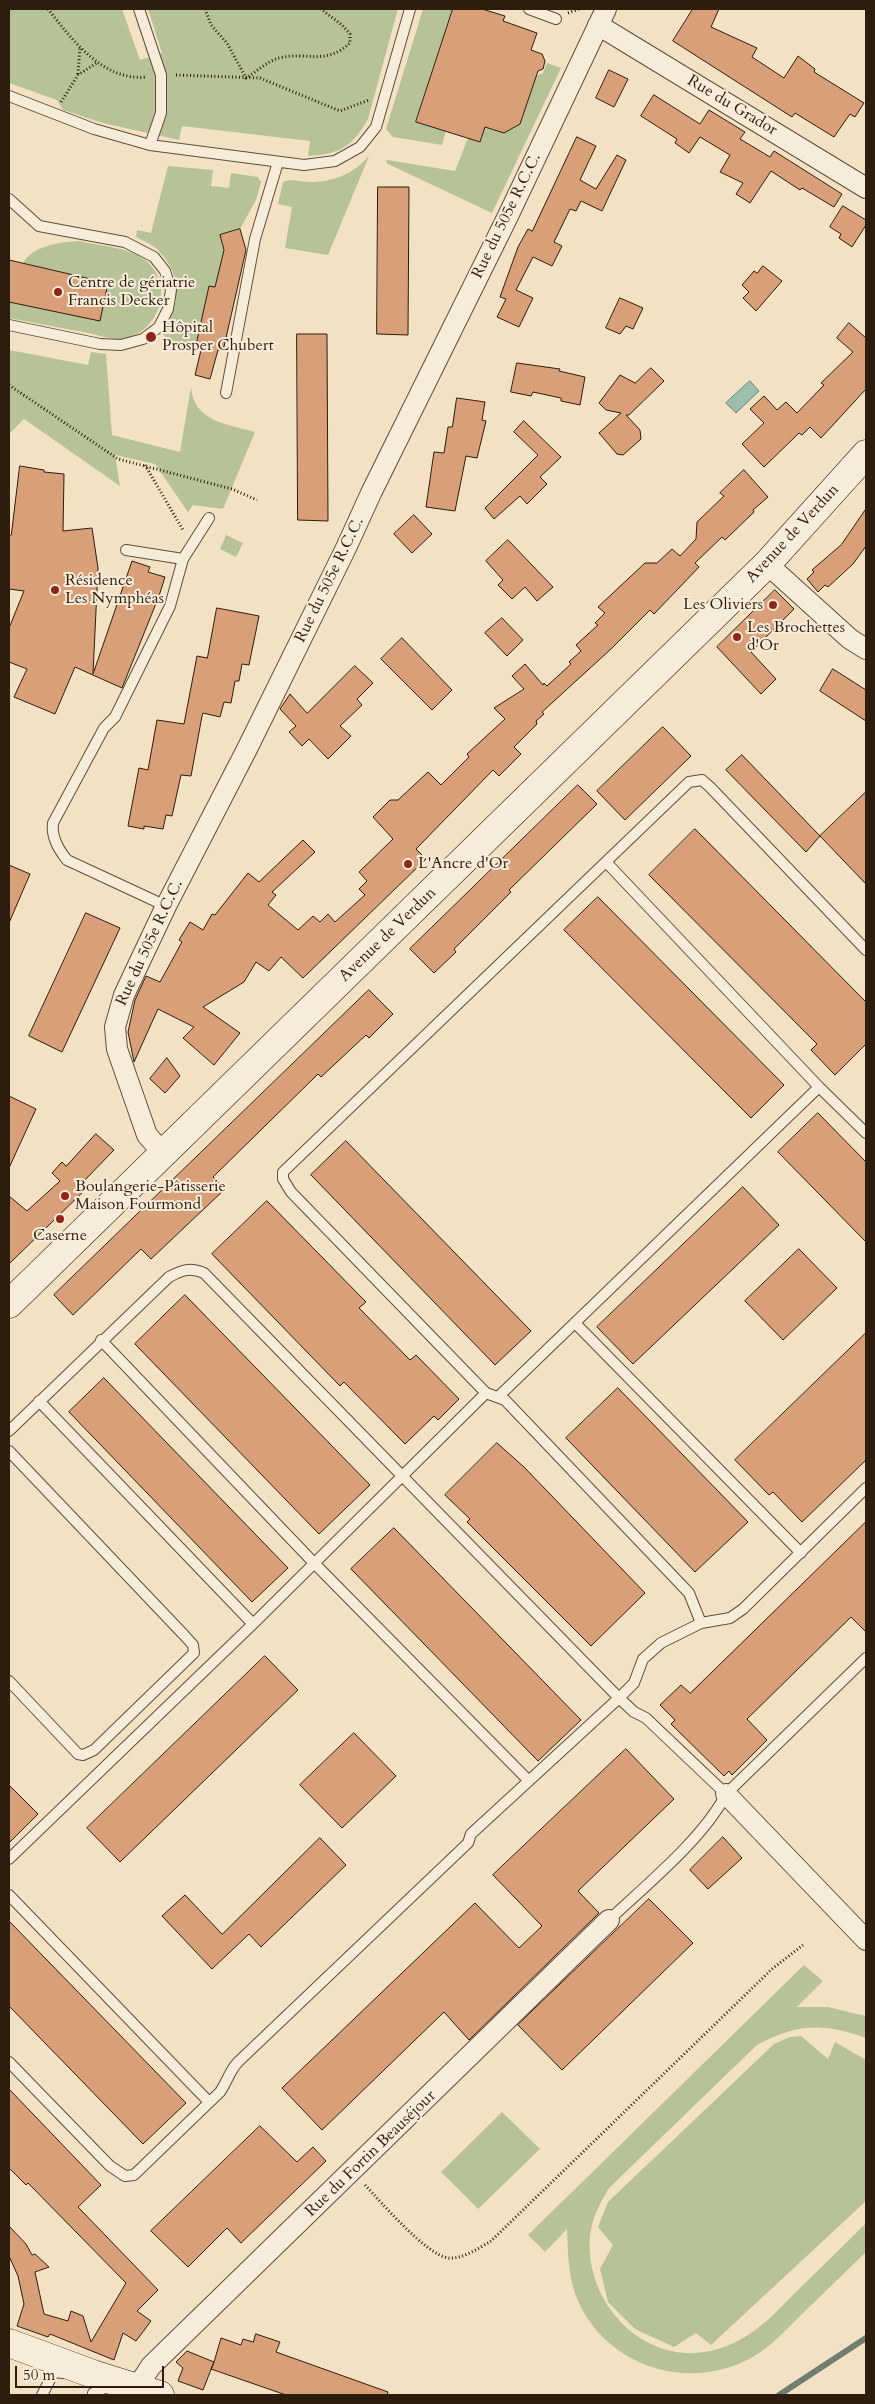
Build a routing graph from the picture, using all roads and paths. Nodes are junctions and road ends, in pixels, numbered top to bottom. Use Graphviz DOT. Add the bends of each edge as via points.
graph roads {
  1 [pos="48,9"];
  2 [pos="139,9"];
  3 [pos="205,9"];
  4 [pos="321,9"];
  5 [pos="410,9"];
  6 [pos="529,9"];
  7 [pos="602,17"];
  8 [pos="556,19"];
  9 [pos="80,47"];
  10 [pos="98,62"];
  11 [pos="78,75"];
  12 [pos="161,75"];
  13 [pos="246,78"];
  14 [pos="386,91"];
  15 [pos="9,96"];
  16 [pos="54,114"];
  17 [pos="150,145"];
  18 [pos="278,162"];
  19 [pos="866,188"];
  20 [pos="9,199"];
  21 [pos="9,325"];
  22 [pos="9,385"];
  23 [pos="226,393"];
  24 [pos="866,454"];
  25 [pos="144,464"];
  26 [pos="257,500"];
  27 [pos="209,518"];
  28 [pos="192,544"];
  29 [pos="126,550"];
  30 [pos="183,560"];
  31 [pos="767,564"];
  32 [pos="866,650"];
  33 [pos="606,862"];
  34 [pos="166,906"];
  35 [pos="866,950"];
  36 [pos="819,1087"];
  37 [pos="866,1133"];
  38 [pos="163,1153"];
  39 [pos="9,1304"];
  40 [pos="574,1323"];
  41 [pos="102,1340"];
  42 [pos="486,1393"];
  43 [pos="498,1397"];
  44 [pos="40,1401"];
  45 [pos="9,1431"];
  46 [pos="9,1451"];
  47 [pos="400,1476"];
  48 [pos="866,1488"];
  49 [pos="801,1553"];
  50 [pos="314,1564"];
  51 [pos="701,1623"];
  52 [pos="253,1624"];
  53 [pos="866,1658"];
  54 [pos="9,1681"];
  55 [pos="618,1698"];
  56 [pos="529,1781"];
  57 [pos="726,1794"];
  58 [pos="9,1859"];
  59 [pos="9,1895"];
  60 [pos="608,1920"];
  61 [pos="866,1940"];
  62 [pos="803,1945"];
  63 [pos="9,2062"];
  64 [pos="209,2102"];
  65 [pos="352,2173"];
  66 [pos="9,2343"];
  67 [pos="9,2362"];
  68 [pos="46,2386"];
  69 [pos="96,2387"];
  70 [pos="140,2394"];
  1 -- 9 [label="path"];
  2 -- 12 [label="lane"];
  3 -- 13 [label="path" via="211,25 227,43"];
  4 -- 13 [label="path" via="350,34 350,42 341,51 331,56 277,58"];
  5 -- 14 [label="lane"];
  6 -- 8 [label="lane"];
  7 -- 19 [label="street, Rue du Grador"];
  7 -- 34 [label="street, Rue du 505e R.C.C." via="339,564"];
  9 -- 10 [label="path"];
  9 -- 11 [label="path"];
  10 -- 11 [label="path"];
  10 -- 12 [label="path" via="133,78"];
  11 -- 16 [label="path"];
  12 -- 13 [label="path"];
  12 -- 17 [label="lane" via="161,113"];
  13 -- 14 [label="path" via="260,78 340,111"];
  14 -- 18 [label="lane" via="376,127 360,146 335,161 304,165"];
  15 -- 16 [label="lane"];
  16 -- 17 [label="lane"];
  17 -- 18 [label="lane"];
  18 -- 23 [label="lane" via="255,238"];
  20 -- 21 [label="lane" via="39,226 125,242 154,257 165,270 171,290 168,309 159,327 143,339 121,345 100,344"];
  22 -- 25 [label="path" via="118,459"];
  24 -- 31 [label="main road, Avenue de Verdun"];
  25 -- 26 [label="path" via="232,489"];
  25 -- 28 [label="path"];
  27 -- 28 [label="lane"];
  28 -- 30 [label="lane"];
  29 -- 30 [label="lane"];
  30 -- 34 [label="lane" via="170,606 115,717 104,728 52,831 66,860"];
  31 -- 32 [label="street"];
  31 -- 38 [label="main road, Avenue de Verdun"];
  33 -- 35 [label="lane" via="689,782 702,780"];
  33 -- 36 [label="lane"];
  33 -- 42 [label="lane" via="283,1172 282,1179 292,1192"];
  34 -- 38 [label="street, Rue du 505e R.C.C." via="124,995 114,1027 121,1064 147,1135"];
  36 -- 37 [label="lane"];
  36 -- 40 [label="lane"];
  38 -- 39 [label="main road, Avenue de Verdun"];
  40 -- 43 [label="lane"];
  40 -- 49 [label="lane"];
  41 -- 44 [label="lane"];
  41 -- 47 [label="lane" via="169,1277 194,1269 218,1286"];
  41 -- 50 [label="lane"];
  42 -- 43 [label="lane"];
  42 -- 47 [label="lane"];
  43 -- 51 [label="lane" via="506,1400 689,1593"];
  44 -- 45 [label="lane"];
  44 -- 52 [label="lane"];
  46 -- 54 [label="lane" via="184,1635 194,1653 94,1750 83,1755 78,1754"];
  47 -- 50 [label="lane"];
  47 -- 55 [label="lane"];
  48 -- 49 [label="lane"];
  49 -- 51 [label="lane" via="743,1610 730,1618"];
  50 -- 52 [label="lane"];
  50 -- 56 [label="lane"];
  51 -- 55 [label="lane" via="655,1648 643,1659 634,1683"];
  52 -- 58 [label="lane"];
  53 -- 57 [label="lane"];
  55 -- 56 [label="lane"];
  55 -- 57 [label="lane" via="646,1718"];
  56 -- 64 [label="lane" via="232,2068 228,2080"];
  57 -- 60 [label="lane" via="701,1831"];
  57 -- 61 [label="street"];
  59 -- 64 [label="lane"];
  60 -- 65 [label="street, Rue du Fortin Beauséjour"];
  62 -- 65 [label="path" via="772,1969 491,2241 470,2253 448,2258 428,2249"];
  63 -- 64 [label="lane" via="110,2166 125,2176 134,2175"];
  65 -- 70 [label="street, Rue du Fortin Beauséjour" via="151,2366"];
  66 -- 69 [label="main road"];
  67 -- 68 [label="main road"];
  68 -- 69 [label="main road"];
  69 -- 70 [label="main road"];
}
